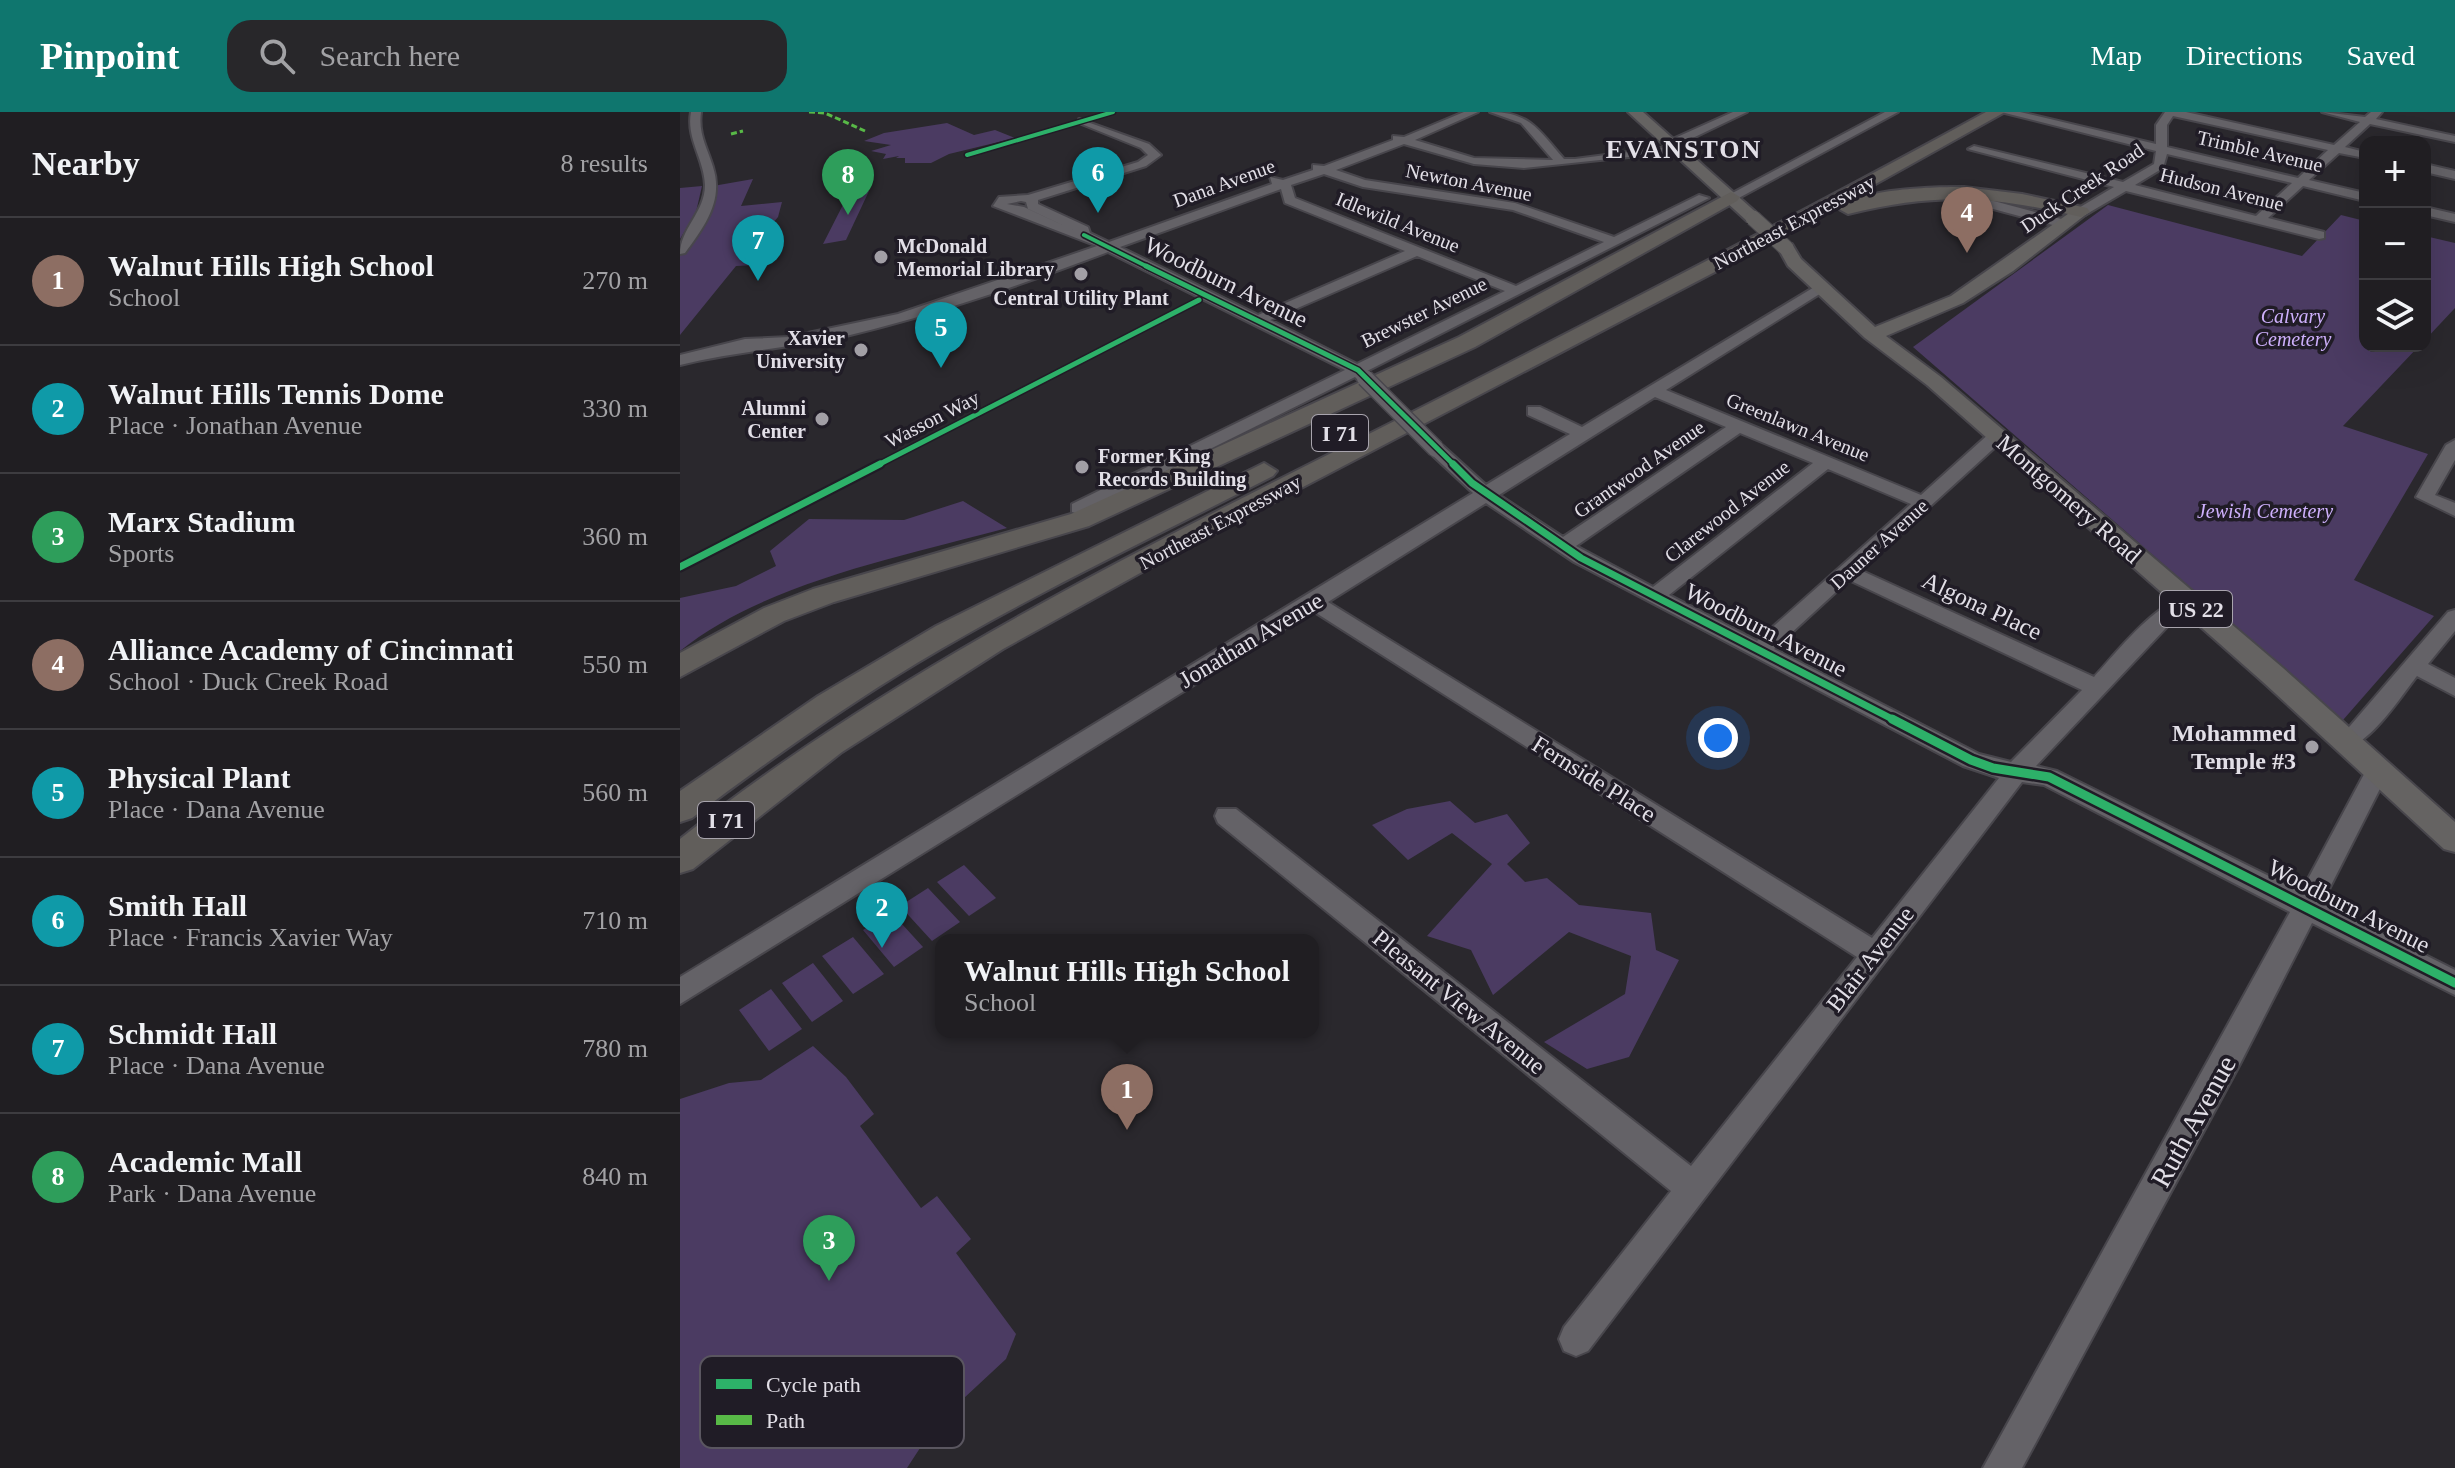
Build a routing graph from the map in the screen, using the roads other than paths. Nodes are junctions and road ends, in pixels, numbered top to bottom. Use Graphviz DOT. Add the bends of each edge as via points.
graph roads {
  1 [pos="696,112"];
  2 [pos="1113,112"];
  3 [pos="1471,112"];
  4 [pos="1495,112"];
  5 [pos="1635,112"];
  6 [pos="1742,112"];
  7 [pos="1893,112"];
  8 [pos="1966,112"];
  9 [pos="1997,112"];
  10 [pos="2171,112"];
  11 [pos="2327,112"];
  12 [pos="2011,113"];
  13 [pos="2373,116"];
  14 [pos="1398,138"];
  15 [pos="2455,139"];
  16 [pos="1673,146"];
  17 [pos="2159,148"];
  18 [pos="1974,149"];
  19 [pos="2338,149"];
  20 [pos="2359,154"];
  21 [pos="1561,163"];
  22 [pos="1318,167"];
  23 [pos="2431,169"];
  24 [pos="2455,175"];
  25 [pos="1278,182"];
  26 [pos="2301,182"];
  27 [pos="2124,186"];
  28 [pos="2359,196"];
  29 [pos="1703,198"];
  30 [pos="1029,199"];
  31 [pos="1975,200"];
  32 [pos="1739,205"];
  33 [pos="2081,212"];
  34 [pos="2431,212"];
  35 [pos="2455,218"];
  36 [pos="2259,220"];
  37 [pos="2064,224"];
  38 [pos="1084,235"];
  39 [pos="2319,235"];
  40 [pos="1781,241"];
  41 [pos="1616,242"];
  42 [pos="1104,245"];
  43 [pos="680,250"];
  44 [pos="1416,251"];
  45 [pos="1821,287"];
  46 [pos="1517,291"];
  47 [pos="1967,295"];
  48 [pos="1868,313"];
  49 [pos="1258,320"];
  50 [pos="1882,335"];
  51 [pos="680,360"];
  52 [pos="1362,374"];
  53 [pos="1654,391"];
  54 [pos="1534,411"];
  55 [pos="1738,426"];
  56 [pos="1583,434"];
  57 [pos="1997,436"];
  58 [pos="2455,445"];
  59 [pos="1826,462"];
  60 [pos="1485,494"];
  61 [pos="1924,503"];
  62 [pos="1079,508"];
  63 [pos="2455,510"];
  64 [pos="1563,546"];
  65 [pos="1848,572"];
  66 [pos="1655,596"];
  67 [pos="1314,602"];
  68 [pos="2189,603"];
  69 [pos="2455,617"];
  70 [pos="1760,650"];
  71 [pos="2415,666"];
  72 [pos="680,667"];
  73 [pos="2095,687"];
  74 [pos="2455,688"];
  75 [pos="2346,741"];
  76 [pos="2378,769"];
  77 [pos="2018,770"];
  78 [pos="680,809"];
  79 [pos="1227,816"];
  80 [pos="2455,840"];
  81 [pos="680,859"];
  82 [pos="2307,906"];
  83 [pos="1875,954"];
  84 [pos="2455,983"];
  85 [pos="680,992"];
  86 [pos="1692,1187"];
  87 [pos="1576,1339"];
  88 [pos="2002,1468"];
  1 -- 43 [label="street" via="692,129 713,186 710,204"];
  2 -- 30 [label="street" via="1083,121 1155,155 1142,164"];
  3 -- 14 [label="street, Dana Avenue"];
  4 -- 21 [label="street" via="1525,121"];
  5 -- 16 [label="main road, Montgomery Road / US 22"];
  6 -- 16 [label="street"];
  7 -- 32 [label="street"];
  8 -- 78 [label="highway, Northeast Expressway / I 71" via="1817,193 985,611 810,716"];
  9 -- 40 [label="highway, Northeast Expressway / I 71"];
  10 -- 17 [label="street, Duck Creek Road" via="2160,128"];
  10 -- 19 [label="street"];
  11 -- 13 [label="street"];
  12 -- 17 [label="street, Trimble Avenue"];
  13 -- 15 [label="street"];
  13 -- 19 [label="street"];
  14 -- 21 [label="street" via="1473,161"];
  14 -- 22 [label="street, Dana Avenue"];
  16 -- 21 [label="street"];
  16 -- 32 [label="main road, Montgomery Road / US 22"];
  17 -- 26 [label="street, Trimble Avenue"];
  17 -- 27 [label="street, Duck Creek Road" via="2159,166"];
  18 -- 27 [label="street, Hudson Avenue"];
  19 -- 20 [label="street"];
  19 -- 26 [label="street"];
  22 -- 25 [label="street, Dana Avenue"];
  22 -- 41 [label="street, Newton Avenue" via="1363,183 1515,207"];
  23 -- 24 [label="street"];
  25 -- 42 [label="street, Dana Avenue"];
  25 -- 44 [label="street, Idlewild Avenue" via="1286,186 1289,200"];
  26 -- 28 [label="street, Trimble Avenue"];
  26 -- 36 [label="street"];
  27 -- 33 [label="street, Duck Creek Road"];
  27 -- 36 [label="street, Hudson Avenue"];
  29 -- 41 [label="street, Brewster Avenue"];
  30 -- 38 [label="street" via="1032,206"];
  30 -- 38 [label="street" via="1013,197 999,206"];
  31 -- 37 [label="street"];
  32 -- 40 [label="main road, Montgomery Road / US 22, bridge"];
  32 -- 72 [label="highway" via="1467,342 1094,513 1028,538 807,601 734,633"];
  33 -- 37 [label="main road, Duck Creek Road"];
  33 -- 40 [label="highway" via="2009,195 1931,191 1881,199"];
  34 -- 35 [label="street"];
  36 -- 39 [label="street, Hudson Avenue"];
  37 -- 47 [label="main road, Duck Creek Road"];
  38 -- 42 [label="street, Woodburn Avenue"];
  40 -- 45 [label="main road, Montgomery Road / US 22"];
  40 -- 48 [label="main road, Montgomery Road / US 22"];
  40 -- 81 [label="highway, Northeast Expressway / I 71" via="1225,518 965,659 835,739"];
  41 -- 46 [label="street, Brewster Avenue"];
  42 -- 49 [label="street, Woodburn Avenue"];
  42 -- 51 [label="street, Dana Avenue" via="894,319 801,341 732,347"];
  44 -- 46 [label="street, Idlewild Avenue"];
  44 -- 49 [label="street"];
  45 -- 50 [label="main road, Montgomery Road / US 22"];
  45 -- 53 [label="street, Jonathan Avenue"];
  46 -- 52 [label="street, Brewster Avenue"];
  47 -- 48 [label="main road" via="1910,319"];
  47 -- 50 [label="main road, Duck Creek Road" via="1917,334"];
  48 -- 50 [label="main road, Montgomery Road / US 22"];
  49 -- 52 [label="street, Woodburn Avenue"];
  50 -- 57 [label="main road, Montgomery Road / US 22"];
  52 -- 60 [label="street, Woodburn Avenue, bridge"];
  52 -- 62 [label="street, Brewster Avenue"];
  53 -- 55 [label="street, Greenlawn Avenue"];
  53 -- 56 [label="street, Jonathan Avenue"];
  54 -- 56 [label="street"];
  55 -- 59 [label="street, Greenlawn Avenue"];
  55 -- 64 [label="street, Grantwood Avenue"];
  56 -- 60 [label="street, Jonathan Avenue"];
  57 -- 61 [label="street, Dauner Avenue"];
  57 -- 68 [label="main road, Montgomery Road / US 22"];
  58 -- 63 [label="street" via="2425,497"];
  59 -- 61 [label="street, Greenlawn Avenue"];
  59 -- 66 [label="street, Clarewood Avenue"];
  60 -- 64 [label="street, Woodburn Avenue"];
  60 -- 67 [label="street, Jonathan Avenue"];
  61 -- 65 [label="street, Dauner Avenue"];
  64 -- 66 [label="street, Woodburn Avenue"];
  65 -- 70 [label="street, Dauner Avenue"];
  65 -- 73 [label="street, Algona Place"];
  66 -- 70 [label="street, Woodburn Avenue"];
  67 -- 83 [label="street, Fernside Place"];
  67 -- 85 [label="street, Jonathan Avenue"];
  68 -- 73 [label="street, Blair Avenue" via="2174,607"];
  68 -- 75 [label="main road, Montgomery Road / US 22"];
  69 -- 71 [label="street"];
  70 -- 77 [label="street, Woodburn Avenue" via="1971,760"];
  71 -- 74 [label="street"];
  71 -- 75 [label="street"];
  73 -- 77 [label="street, Blair Avenue"];
  75 -- 76 [label="main road, Montgomery Road / US 22"];
  76 -- 80 [label="main road, Montgomery Road / US 22"];
  76 -- 82 [label="street, Ruth Avenue"];
  77 -- 82 [label="street, Woodburn Avenue" via="2049,777"];
  77 -- 83 [label="street, Blair Avenue"];
  79 -- 86 [label="street, Pleasant View Avenue"];
  82 -- 84 [label="street, Woodburn Avenue"];
  82 -- 88 [label="street, Ruth Avenue"];
  83 -- 86 [label="street, Blair Avenue"];
  86 -- 87 [label="street, Blair Avenue"];
}
